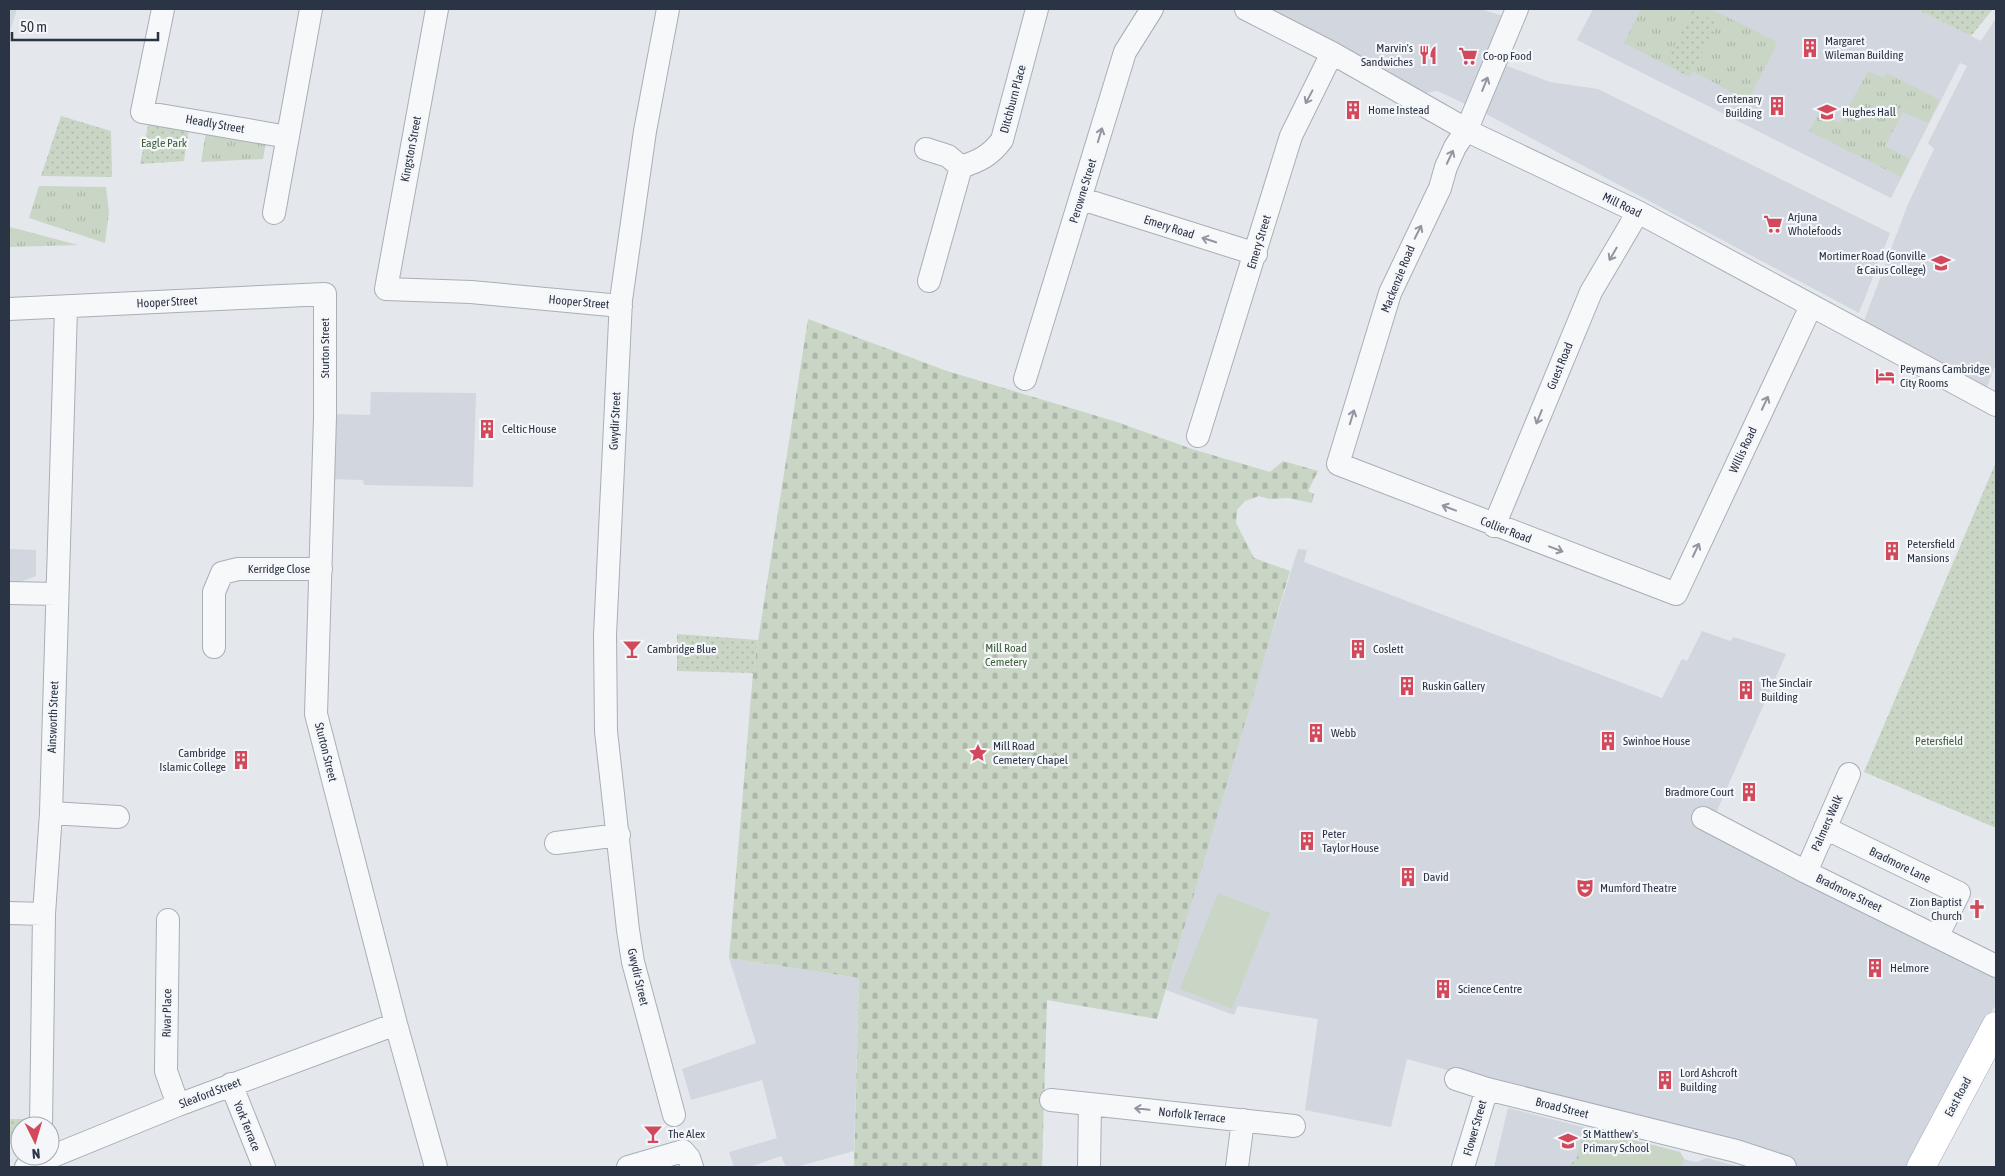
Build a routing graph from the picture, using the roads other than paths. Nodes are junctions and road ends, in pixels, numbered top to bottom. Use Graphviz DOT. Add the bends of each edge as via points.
graph roads {
  1 [pos="163,9"];
  2 [pos="311,9"];
  3 [pos="437,9"];
  4 [pos="668,9"];
  5 [pos="1037,9"];
  6 [pos="1152,9"];
  7 [pos="1246,9"];
  8 [pos="1517,9"];
  9 [pos="1332,53"];
  10 [pos="1467,129"];
  11 [pos="288,136"];
  12 [pos="926,149"];
  13 [pos="961,167"];
  14 [pos="1082,198"];
  15 [pos="1638,212"];
  16 [pos="274,213"];
  17 [pos="1256,254"];
  18 [pos="929,281"];
  19 [pos="386,289"];
  20 [pos="325,294"];
  21 [pos="621,306"];
  22 [pos="1811,306"];
  23 [pos="66,308"];
  24 [pos="9,309"];
  25 [pos="1025,379"];
  26 [pos="1996,404"];
  27 [pos="1198,436"];
  28 [pos="1338,464"];
  29 [pos="1494,526"];
  30 [pos="321,569"];
  31 [pos="9,592"];
  32 [pos="57,594"];
  33 [pos="1676,594"];
  34 [pos="214,646"];
  35 [pos="1849,774"];
  36 [pos="51,813"];
  37 [pos="118,817"];
  38 [pos="1703,818"];
  39 [pos="1825,828"];
  40 [pos="619,835"];
  41 [pos="556,843"];
  42 [pos="1806,872"];
  43 [pos="9,913"];
  44 [pos="44,914"];
  45 [pos="168,920"];
  46 [pos="1937,937"];
  47 [pos="1996,966"];
  48 [pos="396,1024"];
  49 [pos="1996,1026"];
  50 [pos="1456,1079"];
  51 [pos="231,1084"];
  52 [pos="1486,1089"];
  53 [pos="1051,1100"];
  54 [pos="1090,1104"];
  55 [pos="178,1105"];
  56 [pos="674,1115"];
  57 [pos="41,1116"];
  58 [pos="1243,1120"];
  59 [pos="1294,1126"];
  60 [pos="60,1154"];
  61 [pos="688,1159"];
  62 [pos="264,1167"];
  63 [pos="436,1167"];
  64 [pos="628,1167"];
  65 [pos="1089,1167"];
  66 [pos="1237,1167"];
  67 [pos="1463,1167"];
  68 [pos="1785,1167"];
  69 [pos="1921,1167"];
  1 -- 11 [label="street, Headly Street" via="142,112"];
  2 -- 11 [label="street"];
  3 -- 19 [label="street, Kingston Street"];
  4 -- 21 [label="street, Gwydir Street" via="645,132"];
  5 -- 13 [label="street, Ditchburn Place" via="1002,140 987,156"];
  14 -- 6 [label="street, Perowne Street, one-way" via="1125,52"];
  7 -- 9 [label="street, Mill Road"];
  10 -- 8 [label="street, Mackenzie Road, one-way"];
  9 -- 10 [label="street, Mill Road"];
  9 -- 17 [label="street, Emery Street, one-way" via="1291,136"];
  10 -- 15 [label="street, Mill Road"];
  28 -- 10 [label="street, Mackenzie Road, one-way" via="1390,293 1440,188 1455,146"];
  11 -- 16 [label="street"];
  12 -- 13 [label="street" via="948,156"];
  13 -- 18 [label="street"];
  17 -- 14 [label="street, Emery Road, one-way"];
  14 -- 25 [label="street, Perowne Street"];
  15 -- 22 [label="street, Mill Road"];
  15 -- 29 [label="street, Guest Road, one-way" via="1591,292"];
  17 -- 27 [label="street, Emery Street"];
  19 -- 21 [label="street, Hooper Street" via="471,292"];
  20 -- 23 [label="street, Hooper Street"];
  20 -- 30 [label="street, Sturton Street"];
  21 -- 40 [label="street, Gwydir Street" via="605,635 606,731"];
  22 -- 26 [label="street, Mill Road"];
  33 -- 22 [label="street, Willis Road, one-way"];
  23 -- 24 [label="street, Hooper Street"];
  23 -- 32 [label="street, Ainsworth Street"];
  29 -- 28 [label="street, Collier Road, one-way"];
  29 -- 33 [label="street, Collier Road, one-way"];
  30 -- 34 [label="street, Kerridge Close" via="238,569 222,574 214,592"];
  30 -- 48 [label="street, Sturton Street" via="316,714"];
  31 -- 32 [label="street"];
  32 -- 36 [label="street, Ainsworth Street"];
  35 -- 39 [label="street, Palmers Walk"];
  36 -- 37 [label="street"];
  36 -- 44 [label="street, Ainsworth Street"];
  38 -- 42 [label="street, Bradmore Street"];
  39 -- 42 [label="street, Palmers Walk"];
  39 -- 46 [label="street, Bradmore Lane" via="1959,893"];
  40 -- 41 [label="street"];
  40 -- 56 [label="street, Gwydir Street" via="633,962"];
  42 -- 46 [label="street, Bradmore Street"];
  43 -- 44 [label="street"];
  44 -- 57 [label="street, Ainsworth Street"];
  45 -- 55 [label="street, Rivar Place" via="166,1071"];
  46 -- 47 [label="street, Bradmore Street"];
  48 -- 51 [label="street, Sleaford Street"];
  48 -- 63 [label="street, Sturton Street"];
  49 -- 69 [label="main road, East Road"];
  50 -- 52 [label="street, Broad Street"];
  51 -- 55 [label="street, Sleaford Street"];
  51 -- 62 [label="street, York Terrace"];
  52 -- 67 [label="street, Flower Street"];
  52 -- 68 [label="street, Broad Street" via="1736,1151"];
  53 -- 54 [label="street, Norfolk Terrace"];
  58 -- 54 [label="street, Norfolk Terrace, one-way"];
  54 -- 65 [label="street"];
  55 -- 60 [label="street, Sleaford Street"];
  58 -- 59 [label="street, Norfolk Terrace"];
  58 -- 66 [label="street"];
  61 -- 64 [label="street"];
}
